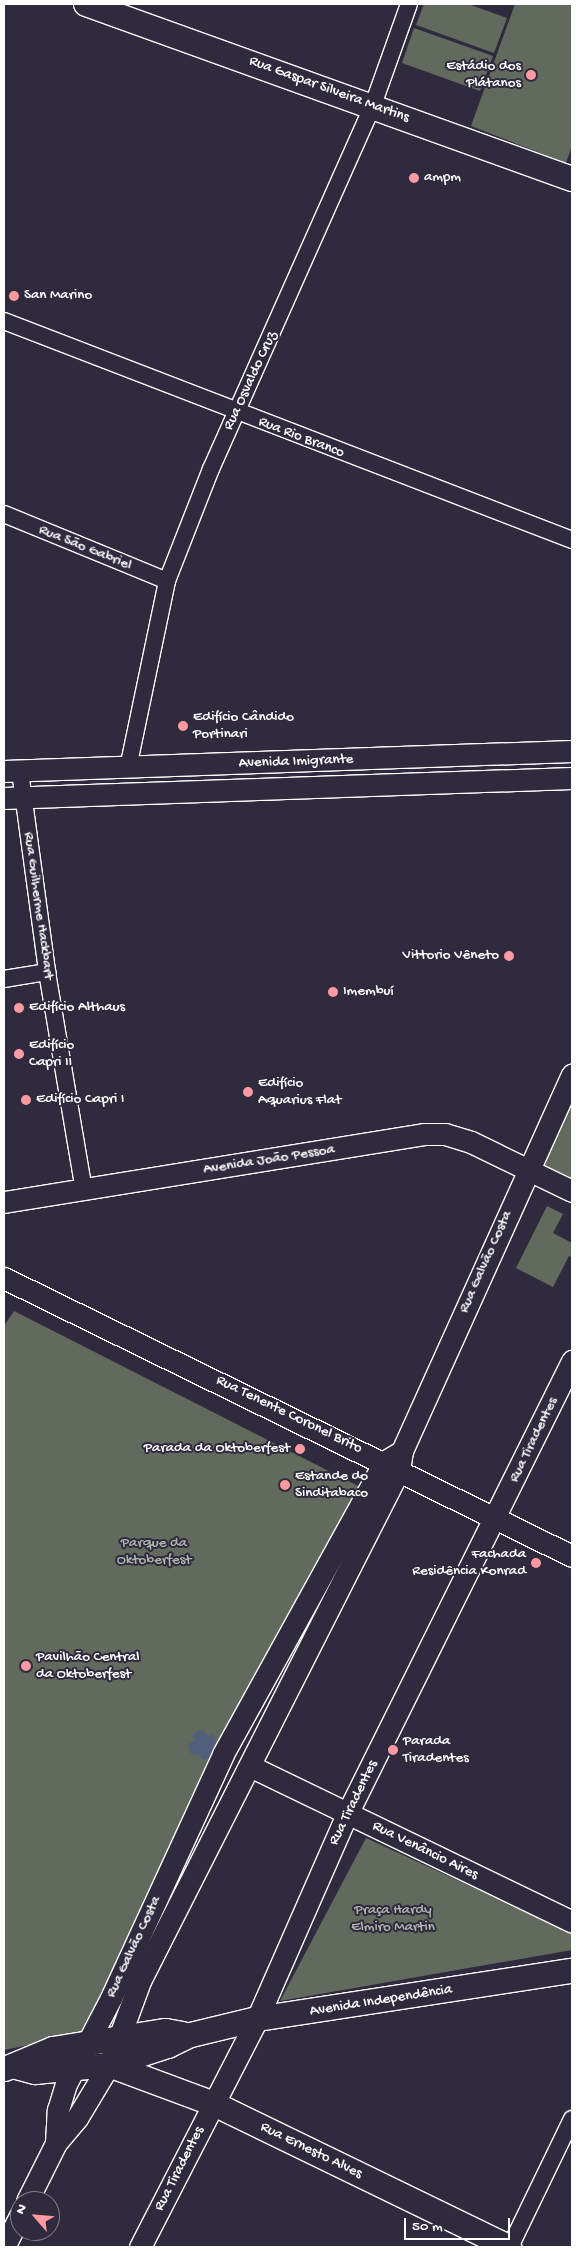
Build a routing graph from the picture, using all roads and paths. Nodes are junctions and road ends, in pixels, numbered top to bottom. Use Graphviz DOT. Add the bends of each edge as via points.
graph roads {
  1 [pos="86,4"];
  2 [pos="409,4"];
  3 [pos="372,106"];
  4 [pos="572,180"];
  5 [pos="4,322"];
  6 [pos="236,413"];
  7 [pos="4,514"];
  8 [pos="572,540"];
  9 [pos="167,581"];
  10 [pos="572,751"];
  11 [pos="128,768"];
  12 [pos="12,771"];
  13 [pos="572,778"];
  14 [pos="13,798"];
  15 [pos="47,972"];
  16 [pos="4,979"];
  17 [pos="570,1084"];
  18 [pos="527,1171"];
  19 [pos="84,1190"];
  20 [pos="572,1191"];
  21 [pos="4,1202"];
  22 [pos="4,1278"];
  23 [pos="572,1361"];
  24 [pos="395,1461"];
  25 [pos="496,1517"];
  26 [pos="572,1556"];
  27 [pos="223,1754"];
  28 [pos="250,1766"];
  29 [pos="347,1814"];
  30 [pos="572,1922"];
  31 [pos="572,1971"];
  32 [pos="256,2019"];
  33 [pos="191,2035"];
  34 [pos="118,2040"];
  35 [pos="85,2042"];
  36 [pos="109,2065"];
  37 [pos="10,2068"];
  38 [pos="73,2069"];
  39 [pos="214,2104"];
  40 [pos="572,2119"];
  41 [pos="56,2143"];
  42 [pos="32,2191"];
  43 [pos="10,2235"];
  44 [pos="4,2247"];
  45 [pos="140,2247"];
  46 [pos="509,2247"];
  1 -- 3 [label="main road, Rua Gaspar Silveira Martins"];
  2 -- 3 [label="street, Rua Osvaldo Cruz"];
  3 -- 4 [label="main road, Rua Gaspar Silveira Martins"];
  3 -- 6 [label="street, Rua Osvaldo Cruz"];
  5 -- 6 [label="street, Rua Rio Branco"];
  6 -- 8 [label="street, Rua Rio Branco"];
  6 -- 9 [label="street, Rua Osvaldo Cruz"];
  7 -- 9 [label="street, Rua São Gabriel"];
  9 -- 11 [label="street, Rua Osvaldo Cruz"];
  10 -- 11 [label="street, Avenida Imigrante"];
  11 -- 12 [label="street, Avenida Imigrante"];
  12 -- 14 [label="street, Avenida Imigrante"];
  13 -- 14 [label="street, Avenida Imigrante"];
  14 -- 15 [label="street, Rua Guilherme Hackbart"];
  15 -- 16 [label="street"];
  15 -- 19 [label="street, Rua Guilherme Hackbart"];
  17 -- 18 [label="street, Rua Galvão Costa"];
  18 -- 19 [label="street, Avenida João Pessoa" via="457,1137 424,1134"];
  18 -- 20 [label="street, Avenida João Pessoa"];
  18 -- 24 [label="street, Rua Galvão Costa"];
  19 -- 21 [label="street, Avenida João Pessoa"];
  22 -- 24 [label="street, Rua Tenente Coronel Brito"];
  23 -- 25 [label="street, Rua Tiradentes"];
  24 -- 25 [label="street, Rua Tenente Coronel Brito"];
  24 -- 27 [label="street, Rua Galvão Costa"];
  24 -- 28 [label="street, Rua Galvão Costa"];
  25 -- 26 [label="street, Rua Tenente Coronel Brito"];
  25 -- 29 [label="street, Rua Tiradentes"];
  27 -- 28 [label="street" via="232,1744 244,1744 252,1756"];
  27 -- 35 [label="street, Rua Galvão Costa" via="111,1998"];
  28 -- 29 [label="street, Rua Venâncio Aires"];
  28 -- 34 [label="street, Rua Galvão Costa" via="140,1981"];
  29 -- 30 [label="street, Rua Venâncio Aires"];
  29 -- 32 [label="street, Rua Tiradentes"];
  31 -- 32 [label="main road, Avenida Independência"];
  32 -- 33 [label="main road, Avenida Independência"];
  32 -- 39 [label="street, Rua Tiradentes"];
  33 -- 34 [label="main road, Avenida Independência" via="166,2031"];
  33 -- 36 [label="main road, Avenida Independência"];
  34 -- 35 [label="main road, Avenida Independência"];
  34 -- 36 [label="street, Rua Galvão Costa"];
  35 -- 37 [label="main road, Avenida Independência" via="31,2056"];
  35 -- 38 [label="street, Rua Galvão Costa"];
  36 -- 38 [label="main road, Avenida Independência"];
  36 -- 39 [label="main road, Rua Ernesto Alves"];
  36 -- 41 [label="street, Rua Galvão Costa" via="77,2118"];
  37 -- 38 [label="main road, Avenida Independência" via="34,2072"];
  38 -- 41 [label="street, Rua Galvão Costa" via="58,2110"];
  39 -- 45 [label="street, Rua Tiradentes"];
  39 -- 46 [label="main road, Rua Ernesto Alves"];
  40 -- 46 [label="street"];
  41 -- 42 [label="street, Rua Galvão Costa"];
  43 -- 44 [label="street"];
}
